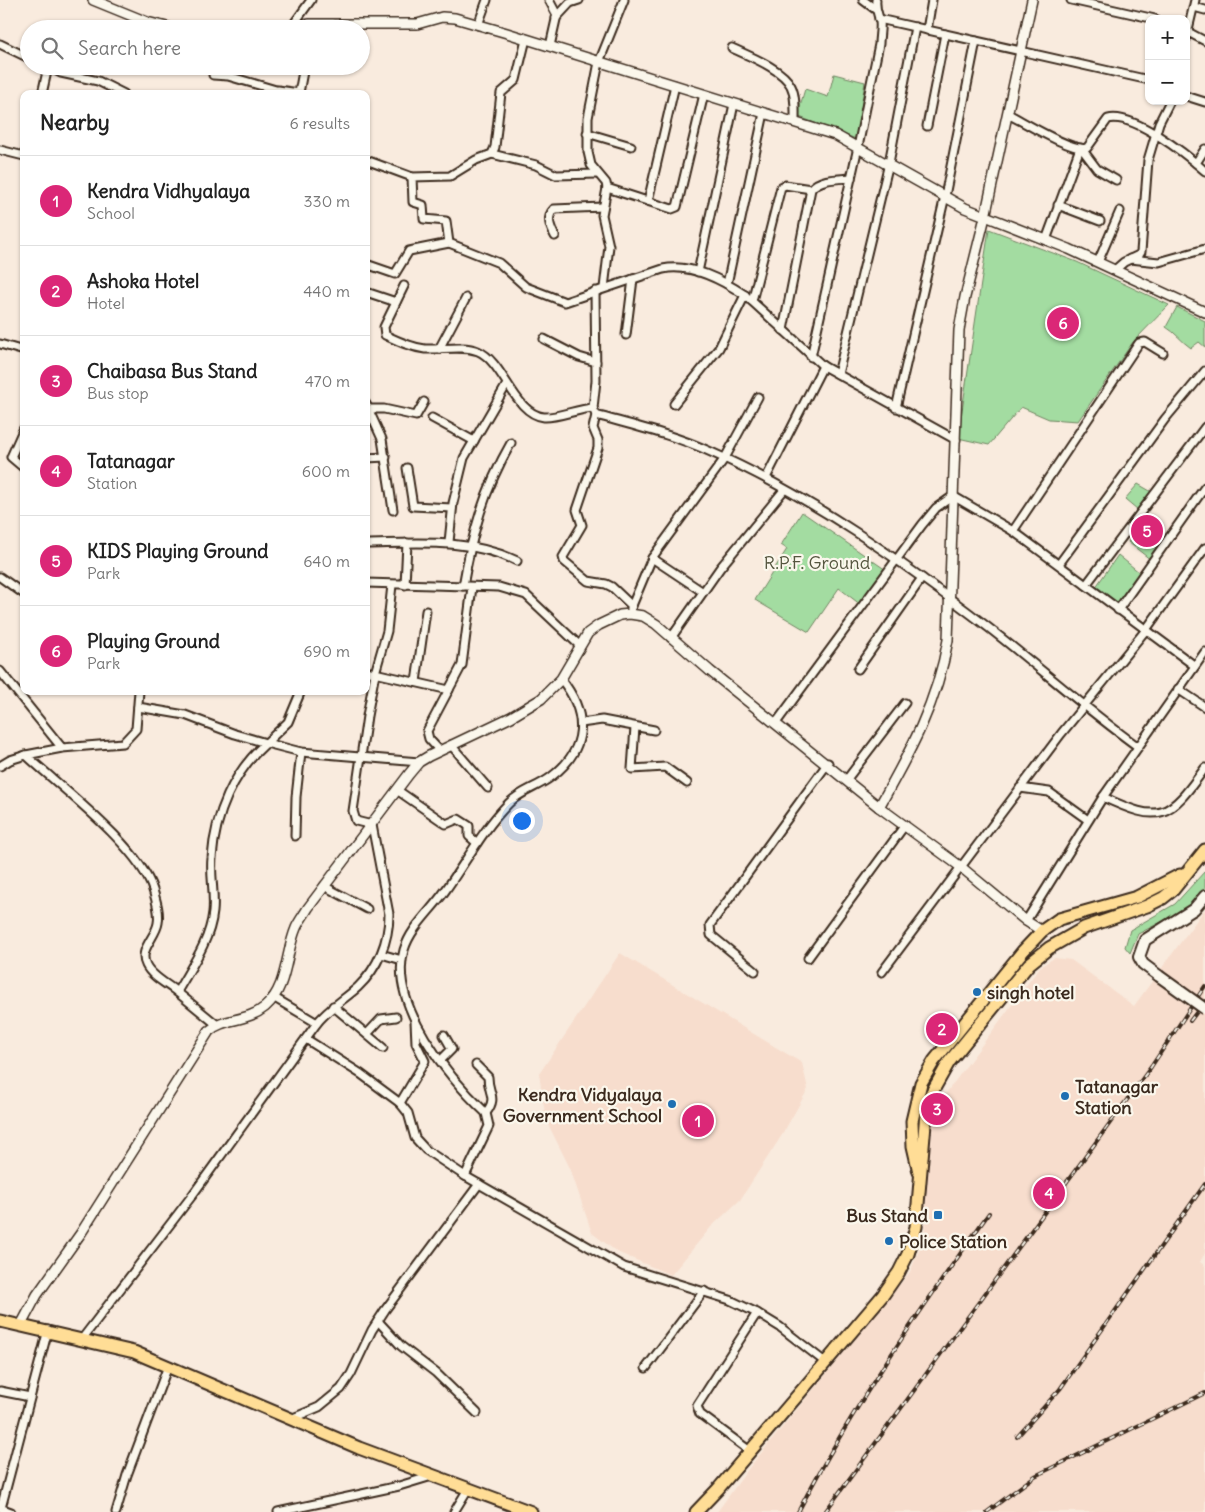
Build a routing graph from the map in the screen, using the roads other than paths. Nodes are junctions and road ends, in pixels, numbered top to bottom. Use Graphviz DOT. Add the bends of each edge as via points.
graph roads {
  1 [pos="311,0"];
  2 [pos="487,0"];
  3 [pos="549,0"];
  4 [pos="579,0"];
  5 [pos="624,0"];
  6 [pos="864,0"];
  7 [pos="876,0"];
  8 [pos="932,0"];
  9 [pos="1032,0"];
  10 [pos="1070,0"];
  11 [pos="98,1"];
  12 [pos="1194,3"];
  13 [pos="875,8"];
  14 [pos="1205,10"];
  15 [pos="1145,17"];
  16 [pos="556,18"];
  17 [pos="879,19"];
  18 [pos="1190,19"];
  19 [pos="143,20"];
  20 [pos="297,20"];
  21 [pos="370,25"];
  22 [pos="478,25"];
  23 [pos="915,27"];
  24 [pos="927,30"];
  25 [pos="1190,33"];
  26 [pos="945,34"];
  27 [pos="526,39"];
  28 [pos="976,41"];
  29 [pos="1205,41"];
  30 [pos="0,44"];
  31 [pos="550,46"];
  32 [pos="732,48"];
  33 [pos="1021,52"];
  34 [pos="20,54"];
  35 [pos="599,62"];
  36 [pos="46,75"];
  37 [pos="71,75"];
  38 [pos="213,75"];
  39 [pos="302,75"];
  40 [pos="1145,79"];
  41 [pos="675,85"];
  42 [pos="43,90"];
  43 [pos="116,90"];
  44 [pos="269,90"];
  45 [pos="299,90"];
  46 [pos="704,94"];
  47 [pos="1190,97"];
  48 [pos="1205,102"];
  49 [pos="734,104"];
  50 [pos="1168,105"];
  51 [pos="764,113"];
  52 [pos="1008,114"];
  53 [pos="795,121"];
  54 [pos="926,126"];
  55 [pos="587,133"];
  56 [pos="1155,134"];
  57 [pos="631,146"];
  58 [pos="858,147"];
  59 [pos="1081,149"];
  60 [pos="1205,149"];
  61 [pos="0,150"];
  62 [pos="492,154"];
  63 [pos="20,155"];
  64 [pos="370,161"];
  65 [pos="889,163"];
  66 [pos="1196,163"];
  67 [pos="1205,171"];
  68 [pos="597,174"];
  69 [pos="412,177"];
  70 [pos="851,178"];
  71 [pos="1116,180"];
  72 [pos="608,188"];
  73 [pos="811,189"];
  74 [pos="945,196"];
  75 [pos="648,201"];
  76 [pos="1058,205"];
  77 [pos="603,207"];
  78 [pos="1120,211"];
  79 [pos="986,217"];
  80 [pos="1100,221"];
  81 [pos="555,236"];
  82 [pos="1046,240"];
  83 [pos="449,243"];
  84 [pos="1205,250"];
  85 [pos="1129,259"];
  86 [pos="1098,262"];
  87 [pos="370,265"];
  88 [pos="1116,269"];
  89 [pos="698,272"];
  90 [pos="633,279"];
  91 [pos="727,284"];
  92 [pos="404,286"];
  93 [pos="604,288"];
  94 [pos="595,291"];
  95 [pos="370,293"];
  96 [pos="745,295"];
  97 [pos="466,298"];
  98 [pos="752,301"];
  99 [pos="396,302"];
  100 [pos="1205,312"];
  101 [pos="784,330"];
  102 [pos="626,334"];
  103 [pos="544,339"];
  104 [pos="0,344"];
  105 [pos="439,349"];
  106 [pos="20,350"];
  107 [pos="1163,353"];
  108 [pos="811,357"];
  109 [pos="596,362"];
  110 [pos="823,366"];
  111 [pos="1204,373"];
  112 [pos="838,374"];
  113 [pos="507,384"];
  114 [pos="758,397"];
  115 [pos="424,402"];
  116 [pos="674,404"];
  117 [pos="370,408"];
  118 [pos="896,408"];
  119 [pos="594,412"];
  120 [pos="370,413"];
  121 [pos="432,418"];
  122 [pos="1205,427"];
  123 [pos="20,437"];
  124 [pos="474,440"];
  125 [pos="956,440"];
  126 [pos="511,443"];
  127 [pos="386,457"];
  128 [pos="370,458"];
  129 [pos="725,458"];
  130 [pos="20,465"];
  131 [pos="407,468"];
  132 [pos="766,478"];
  133 [pos="1205,487"];
  134 [pos="784,490"];
  135 [pos="953,496"];
  136 [pos="452,508"];
  137 [pos="393,510"];
  138 [pos="1013,531"];
  139 [pos="448,542"];
  140 [pos="407,543"];
  141 [pos="370,544"];
  142 [pos="470,545"];
  143 [pos="1205,548"];
  144 [pos="652,558"];
  145 [pos="896,560"];
  146 [pos="518,561"];
  147 [pos="1059,564"];
  148 [pos="0,578"];
  149 [pos="922,578"];
  150 [pos="370,583"];
  151 [pos="392,584"];
  152 [pos="405,585"];
  153 [pos="1086,585"];
  154 [pos="463,586"];
  155 [pos="472,587"];
  156 [pos="20,591"];
  157 [pos="703,592"];
  158 [pos="949,598"];
  159 [pos="631,610"];
  160 [pos="1118,610"];
  161 [pos="426,611"];
  162 [pos="1145,631"];
  163 [pos="671,638"];
  164 [pos="579,646"];
  165 [pos="1205,652"];
  166 [pos="1195,666"];
  167 [pos="858,669"];
  168 [pos="0,671"];
  169 [pos="370,672"];
  170 [pos="375,673"];
  171 [pos="561,679"];
  172 [pos="416,682"];
  173 [pos="1178,689"];
  174 [pos="449,690"];
  175 [pos="139,695"];
  176 [pos="299,695"];
  177 [pos="905,703"];
  178 [pos="1083,706"];
  179 [pos="1205,707"];
  180 [pos="138,708"];
  181 [pos="776,722"];
  182 [pos="581,723"];
  183 [pos="636,727"];
  184 [pos="654,730"];
  185 [pos="266,743"];
  186 [pos="451,745"];
  187 [pos="1137,746"];
  188 [pos="62,748"];
  189 [pos="440,751"];
  190 [pos="302,752"];
  191 [pos="26,755"];
  192 [pos="360,758"];
  193 [pos="419,762"];
  194 [pos="828,763"];
  195 [pos="0,766"];
  196 [pos="1205,768"];
  197 [pos="847,780"];
  198 [pos="688,783"];
  199 [pos="488,788"];
  200 [pos="1020,788"];
  201 [pos="397,790"];
  202 [pos="1103,797"];
  203 [pos="880,807"];
  204 [pos="1088,820"];
  205 [pos="372,825"];
  206 [pos="905,825"];
  207 [pos="295,836"];
  208 [pos="477,842"];
  209 [pos="1205,850"];
  210 [pos="961,867"];
  211 [pos="1184,873"];
  212 [pos="324,886"];
  213 [pos="1205,896"];
  214 [pos="367,909"];
  215 [pos="1026,921"];
  216 [pos="1042,931"];
  217 [pos="381,954"];
  218 [pos="808,958"];
  219 [pos="402,960"];
  220 [pos="754,971"];
  221 [pos="882,972"];
  222 [pos="177,992"];
  223 [pos="273,997"];
  224 [pos="333,1006"];
  225 [pos="1205,1009"];
  226 [pos="396,1018"];
  227 [pos="415,1021"];
  228 [pos="318,1022"];
  229 [pos="216,1024"];
  230 [pos="366,1034"];
  231 [pos="444,1035"];
  232 [pos="306,1039"];
  233 [pos="384,1048"];
  234 [pos="441,1060"];
  235 [pos="476,1065"];
  236 [pos="400,1103"];
  237 [pos="486,1113"];
  238 [pos="920,1174"];
  239 [pos="465,1176"];
  240 [pos="479,1184"];
  241 [pos="704,1291"];
  242 [pos="758,1313"];
  243 [pos="0,1321"];
  244 [pos="378,1321"];
  245 [pos="21,1325"];
  246 [pos="48,1330"];
  247 [pos="82,1339"];
  248 [pos="825,1362"];
  249 [pos="168,1366"];
  250 [pos="646,1368"];
  251 [pos="0,1391"];
  252 [pos="30,1397"];
  253 [pos="477,1413"];
  254 [pos="292,1418"];
  255 [pos="750,1451"];
  256 [pos="432,1476"];
  257 [pos="468,1489"];
  258 [pos="0,1508"];
  259 [pos="11,1512"];
  260 [pos="116,1512"];
  261 [pos="278,1512"];
  262 [pos="454,1512"];
  263 [pos="531,1512"];
  264 [pos="696,1512"];
  1 -- 20 [label="street"];
  2 -- 22 [label="street"];
  3 -- 16 [label="street"];
  4 -- 16 [label="street" via="570,3"];
  5 -- 35 [label="street"];
  6 -- 13 [label="street"];
  7 -- 13 [label="street"];
  8 -- 24 [label="street"];
  9 -- 33 [label="street"];
  10 -- 15 [label="street"];
  11 -- 19 [label="street"];
  12 -- 14 [label="street"];
  12 -- 18 [label="street"];
  13 -- 17 [label="street"];
  16 -- 31 [label="street"];
  17 -- 23 [label="street"];
  17 -- 58 [label="street" via="878,44"];
  21 -- 22 [label="street" via="416,24 442,16"];
  22 -- 27 [label="street"];
  23 -- 24 [label="street"];
  23 -- 65 [label="street"];
  24 -- 26 [label="street"];
  25 -- 29 [label="street"];
  26 -- 28 [label="street"];
  26 -- 54 [label="street"];
  27 -- 31 [label="street"];
  27 -- 62 [label="street" via="516,80 500,93"];
  28 -- 33 [label="street"];
  28 -- 74 [label="street"];
  30 -- 34 [label="street"];
  31 -- 35 [label="street"];
  32 -- 53 [label="street" via="788,80 794,96"];
  33 -- 40 [label="street"];
  33 -- 52 [label="street"];
  35 -- 41 [label="street"];
  35 -- 55 [label="street" via="589,104"];
  36 -- 42 [label="street"];
  37 -- 43 [label="street" via="98,81"];
  38 -- 44 [label="street" via="228,76"];
  39 -- 45 [label="street"];
  41 -- 46 [label="street"];
  41 -- 75 [label="street"];
  46 -- 49 [label="street"];
  46 -- 75 [label="street" via="677,207 672,209"];
  47 -- 48 [label="street"];
  49 -- 51 [label="street"];
  49 -- 89 [label="street"];
  50 -- 56 [label="street"];
  51 -- 53 [label="street"];
  51 -- 91 [label="street"];
  52 -- 59 [label="street"];
  52 -- 79 [label="street"];
  53 -- 58 [label="street"];
  55 -- 57 [label="street"];
  55 -- 68 [label="street" via="591,165"];
  56 -- 59 [label="street" via="1140,125 1111,118 1087,148"];
  56 -- 66 [label="street"];
  56 -- 85 [label="street" via="1148,160 1141,252"];
  58 -- 65 [label="street"];
  58 -- 70 [label="street"];
  59 -- 71 [label="street" via="1097,169"];
  59 -- 76 [label="street"];
  60 -- 66 [label="street"];
  61 -- 63 [label="street"];
  62 -- 68 [label="street" via="536,165 556,175"];
  62 -- 69 [label="street" via="450,176"];
  64 -- 69 [label="street"];
  65 -- 74 [label="street"];
  65 -- 112 [label="street"];
  66 -- 67 [label="street"];
  68 -- 72 [label="street"];
  69 -- 83 [label="street" via="413,202 423,205 424,219 446,221"];
  70 -- 73 [label="street" via="824,181"];
  70 -- 108 [label="street"];
  72 -- 75 [label="street"];
  72 -- 77 [label="street"];
  73 -- 98 [label="street" via="781,187"];
  73 -- 101 [label="street"];
  74 -- 79 [label="street"];
  74 -- 118 [label="street"];
  76 -- 80 [label="street"];
  76 -- 82 [label="street"];
  77 -- 81 [label="street" via="554,209 549,222"];
  77 -- 93 [label="street" via="603,225 609,246"];
  78 -- 86 [label="street"];
  79 -- 82 [label="street"];
  79 -- 125 [label="street" via="964,297 959,330"];
  82 -- 86 [label="street"];
  83 -- 87 [label="street" via="410,250 395,274"];
  83 -- 94 [label="street" via="498,263 520,284 558,300 572,301"];
  84 -- 85 [label="street" via="1159,262"];
  85 -- 88 [label="street"];
  86 -- 88 [label="street"];
  88 -- 100 [label="street"];
  89 -- 90 [label="street" via="675,267"];
  89 -- 91 [label="street"];
  90 -- 93 [label="street"];
  90 -- 102 [label="street"];
  91 -- 96 [label="street"];
  92 -- 99 [label="street"];
  93 -- 94 [label="street"];
  94 -- 109 [label="street"];
  95 -- 99 [label="street"];
  96 -- 98 [label="street"];
  96 -- 116 [label="street" via="719,348"];
  97 -- 105 [label="street"];
  98 -- 101 [label="street"];
  99 -- 105 [label="street" via="384,326 385,335 406,345"];
  101 -- 108 [label="street"];
  103 -- 109 [label="street"];
  104 -- 106 [label="street"];
  105 -- 113 [label="street" via="478,351 486,356"];
  107 -- 138 [label="street" via="1145,342 1139,343"];
  108 -- 110 [label="street"];
  109 -- 119 [label="street"];
  110 -- 112 [label="street"];
  110 -- 132 [label="street"];
  111 -- 147 [label="street" via="1165,418"];
  112 -- 118 [label="street"];
  113 -- 119 [label="street" via="524,405 543,417 572,410"];
  113 -- 124 [label="street"];
  114 -- 129 [label="street"];
  115 -- 117 [label="street" via="416,416"];
  118 -- 125 [label="street"];
  119 -- 129 [label="street" via="681,439"];
  119 -- 159 [label="street" via="593,432 598,448 577,510 582,524 563,557 582,577 593,583 606,584"];
  120 -- 127 [label="street"];
  121 -- 124 [label="street"];
  122 -- 153 [label="street"];
  123 -- 130 [label="street" via="11,457"];
  124 -- 136 [label="street" via="458,477"];
  125 -- 135 [label="street"];
  126 -- 142 [label="street" via="489,485"];
  127 -- 128 [label="street"];
  127 -- 137 [label="street"];
  129 -- 132 [label="street"];
  129 -- 144 [label="street"];
  131 -- 136 [label="street" via="413,506"];
  132 -- 134 [label="street"];
  133 -- 160 [label="street"];
  134 -- 145 [label="street"];
  134 -- 157 [label="street"];
  135 -- 138 [label="street"];
  135 -- 145 [label="street" via="936,508"];
  135 -- 158 [label="street"];
  136 -- 139 [label="street"];
  138 -- 147 [label="street"];
  139 -- 140 [label="street"];
  139 -- 142 [label="street"];
  140 -- 141 [label="street"];
  140 -- 152 [label="street"];
  142 -- 146 [label="street"];
  142 -- 154 [label="street"];
  143 -- 162 [label="street"];
  144 -- 157 [label="street"];
  144 -- 159 [label="street"];
  145 -- 149 [label="street"];
  145 -- 181 [label="street"];
  147 -- 153 [label="street"];
  148 -- 156 [label="street"];
  149 -- 158 [label="street"];
  149 -- 167 [label="street"];
  150 -- 151 [label="street"];
  151 -- 152 [label="street"];
  151 -- 170 [label="street" via="387,632"];
  152 -- 154 [label="street"];
  153 -- 160 [label="street"];
  154 -- 155 [label="street"];
  155 -- 164 [label="street" via="499,587 526,595"];
  155 -- 174 [label="street" via="462,665"];
  157 -- 163 [label="street"];
  158 -- 178 [label="street"];
  158 -- 203 [label="street" via="948,640 931,707"];
  159 -- 163 [label="street" via="656,624"];
  159 -- 164 [label="street" via="598,625"];
  160 -- 162 [label="street"];
  161 -- 172 [label="street"];
  162 -- 166 [label="street"];
  162 -- 178 [label="street"];
  163 -- 181 [label="street"];
  164 -- 171 [label="street"];
  165 -- 166 [label="street"];
  166 -- 173 [label="street"];
  168 -- 188 [label="street"];
  169 -- 170 [label="street"];
  170 -- 172 [label="street"];
  170 -- 192 [label="street"];
  171 -- 182 [label="street" via="574,695"];
  171 -- 186 [label="street" via="529,707"];
  172 -- 174 [label="street"];
  173 -- 179 [label="street"];
  173 -- 187 [label="street"];
  174 -- 189 [label="street" via="427,731 429,739"];
  175 -- 180 [label="street"];
  176 -- 185 [label="street" via="288,722"];
  177 -- 197 [label="street"];
  178 -- 187 [label="street"];
  178 -- 200 [label="street"];
  180 -- 185 [label="street" via="185,715"];
  180 -- 188 [label="street" via="136,729 123,743"];
  181 -- 194 [label="street"];
  182 -- 183 [label="street" via="602,720"];
  182 -- 208 [label="street" via="574,750 567,762 550,778 511,801"];
  183 -- 184 [label="street"];
  183 -- 198 [label="street" via="632,769 665,767"];
  185 -- 190 [label="street"];
  185 -- 222 [label="street" via="250,757 225,801 212,857 214,894 209,930"];
  186 -- 189 [label="street"];
  186 -- 199 [label="street"];
  187 -- 202 [label="street"];
  188 -- 191 [label="street"];
  189 -- 193 [label="street"];
  190 -- 192 [label="street"];
  190 -- 207 [label="street"];
  191 -- 195 [label="street"];
  191 -- 222 [label="street" via="101,822 140,866 152,886 158,920 157,930 145,949 145,964"];
  192 -- 193 [label="street"];
  192 -- 205 [label="street" via="354,818"];
  193 -- 201 [label="street"];
  194 -- 197 [label="street"];
  194 -- 220 [label="street" via="710,925 711,935"];
  196 -- 202 [label="street" via="1189,790 1167,810 1143,814"];
  197 -- 203 [label="street"];
  200 -- 204 [label="street" via="1050,792"];
  200 -- 210 [label="street"];
  201 -- 205 [label="street"];
  201 -- 208 [label="street" via="446,824 463,820 468,826 468,836"];
  202 -- 204 [label="street"];
  203 -- 206 [label="street"];
  204 -- 215 [label="street"];
  205 -- 212 [label="street"];
  205 -- 217 [label="street" via="389,914 387,939"];
  206 -- 210 [label="street"];
  206 -- 218 [label="street"];
  208 -- 219 [label="street" via="418,924 404,949"];
  209 -- 211 [label="main road"];
  210 -- 215 [label="street"];
  210 -- 221 [label="street"];
  211 -- 216 [label="main road" via="1152,891 1059,919"];
  211 -- 238 [label="main road" via="1173,890 1163,898 1084,928 1029,964 949,1062 934,1087 927,1101"];
  212 -- 214 [label="street"];
  212 -- 223 [label="street" via="296,928 283,978"];
  213 -- 225 [label="main road, bridge" via="1194,909 1144,940 1139,957 1143,964"];
  215 -- 216 [label="street"];
  216 -- 238 [label="main road" via="1022,951 921,1083 912,1121 915,1161"];
  217 -- 219 [label="street"];
  217 -- 224 [label="street" via="358,986"];
  219 -- 227 [label="street" via="402,981"];
  222 -- 229 [label="street"];
  223 -- 228 [label="street"];
  223 -- 229 [label="street" via="251,1016"];
  224 -- 228 [label="street"];
  224 -- 230 [label="street"];
  226 -- 230 [label="street" via="381,1019"];
  227 -- 234 [label="street"];
  227 -- 236 [label="street" via="416,1043 425,1061"];
  228 -- 232 [label="street"];
  229 -- 245 [label="street" via="208,1031 81,1233 37,1294"];
  230 -- 233 [label="street"];
  231 -- 234 [label="street" via="452,1049"];
  232 -- 236 [label="street"];
  232 -- 247 [label="street" via="192,1197"];
  234 -- 237 [label="street" via="455,1081"];
  235 -- 237 [label="street" via="488,1077 493,1097"];
  236 -- 239 [label="street" via="421,1144"];
  237 -- 239 [label="street" via="489,1126"];
  238 -- 248 [label="main road" via="916,1227 899,1272"];
  239 -- 240 [label="street"];
  240 -- 241 [label="street" via="624,1267"];
  240 -- 244 [label="street"];
  241 -- 242 [label="street"];
  241 -- 250 [label="street"];
  242 -- 248 [label="street"];
  242 -- 255 [label="street" via="697,1406 700,1414"];
  243 -- 245 [label="main road"];
  244 -- 253 [label="street" via="401,1346 436,1373"];
  244 -- 254 [label="street" via="341,1389 319,1407"];
  245 -- 246 [label="main road"];
  246 -- 247 [label="main road"];
  246 -- 252 [label="street"];
  247 -- 249 [label="main road" via="134,1352"];
  248 -- 255 [label="main road"];
  249 -- 254 [label="main road"];
  249 -- 260 [label="street"];
  251 -- 252 [label="street"];
  252 -- 258 [label="street"];
  254 -- 256 [label="main road"];
  255 -- 264 [label="main road"];
  256 -- 257 [label="main road"];
  256 -- 261 [label="street"];
  257 -- 262 [label="street"];
  257 -- 263 [label="main road"];
  258 -- 259 [label="street"];
}
